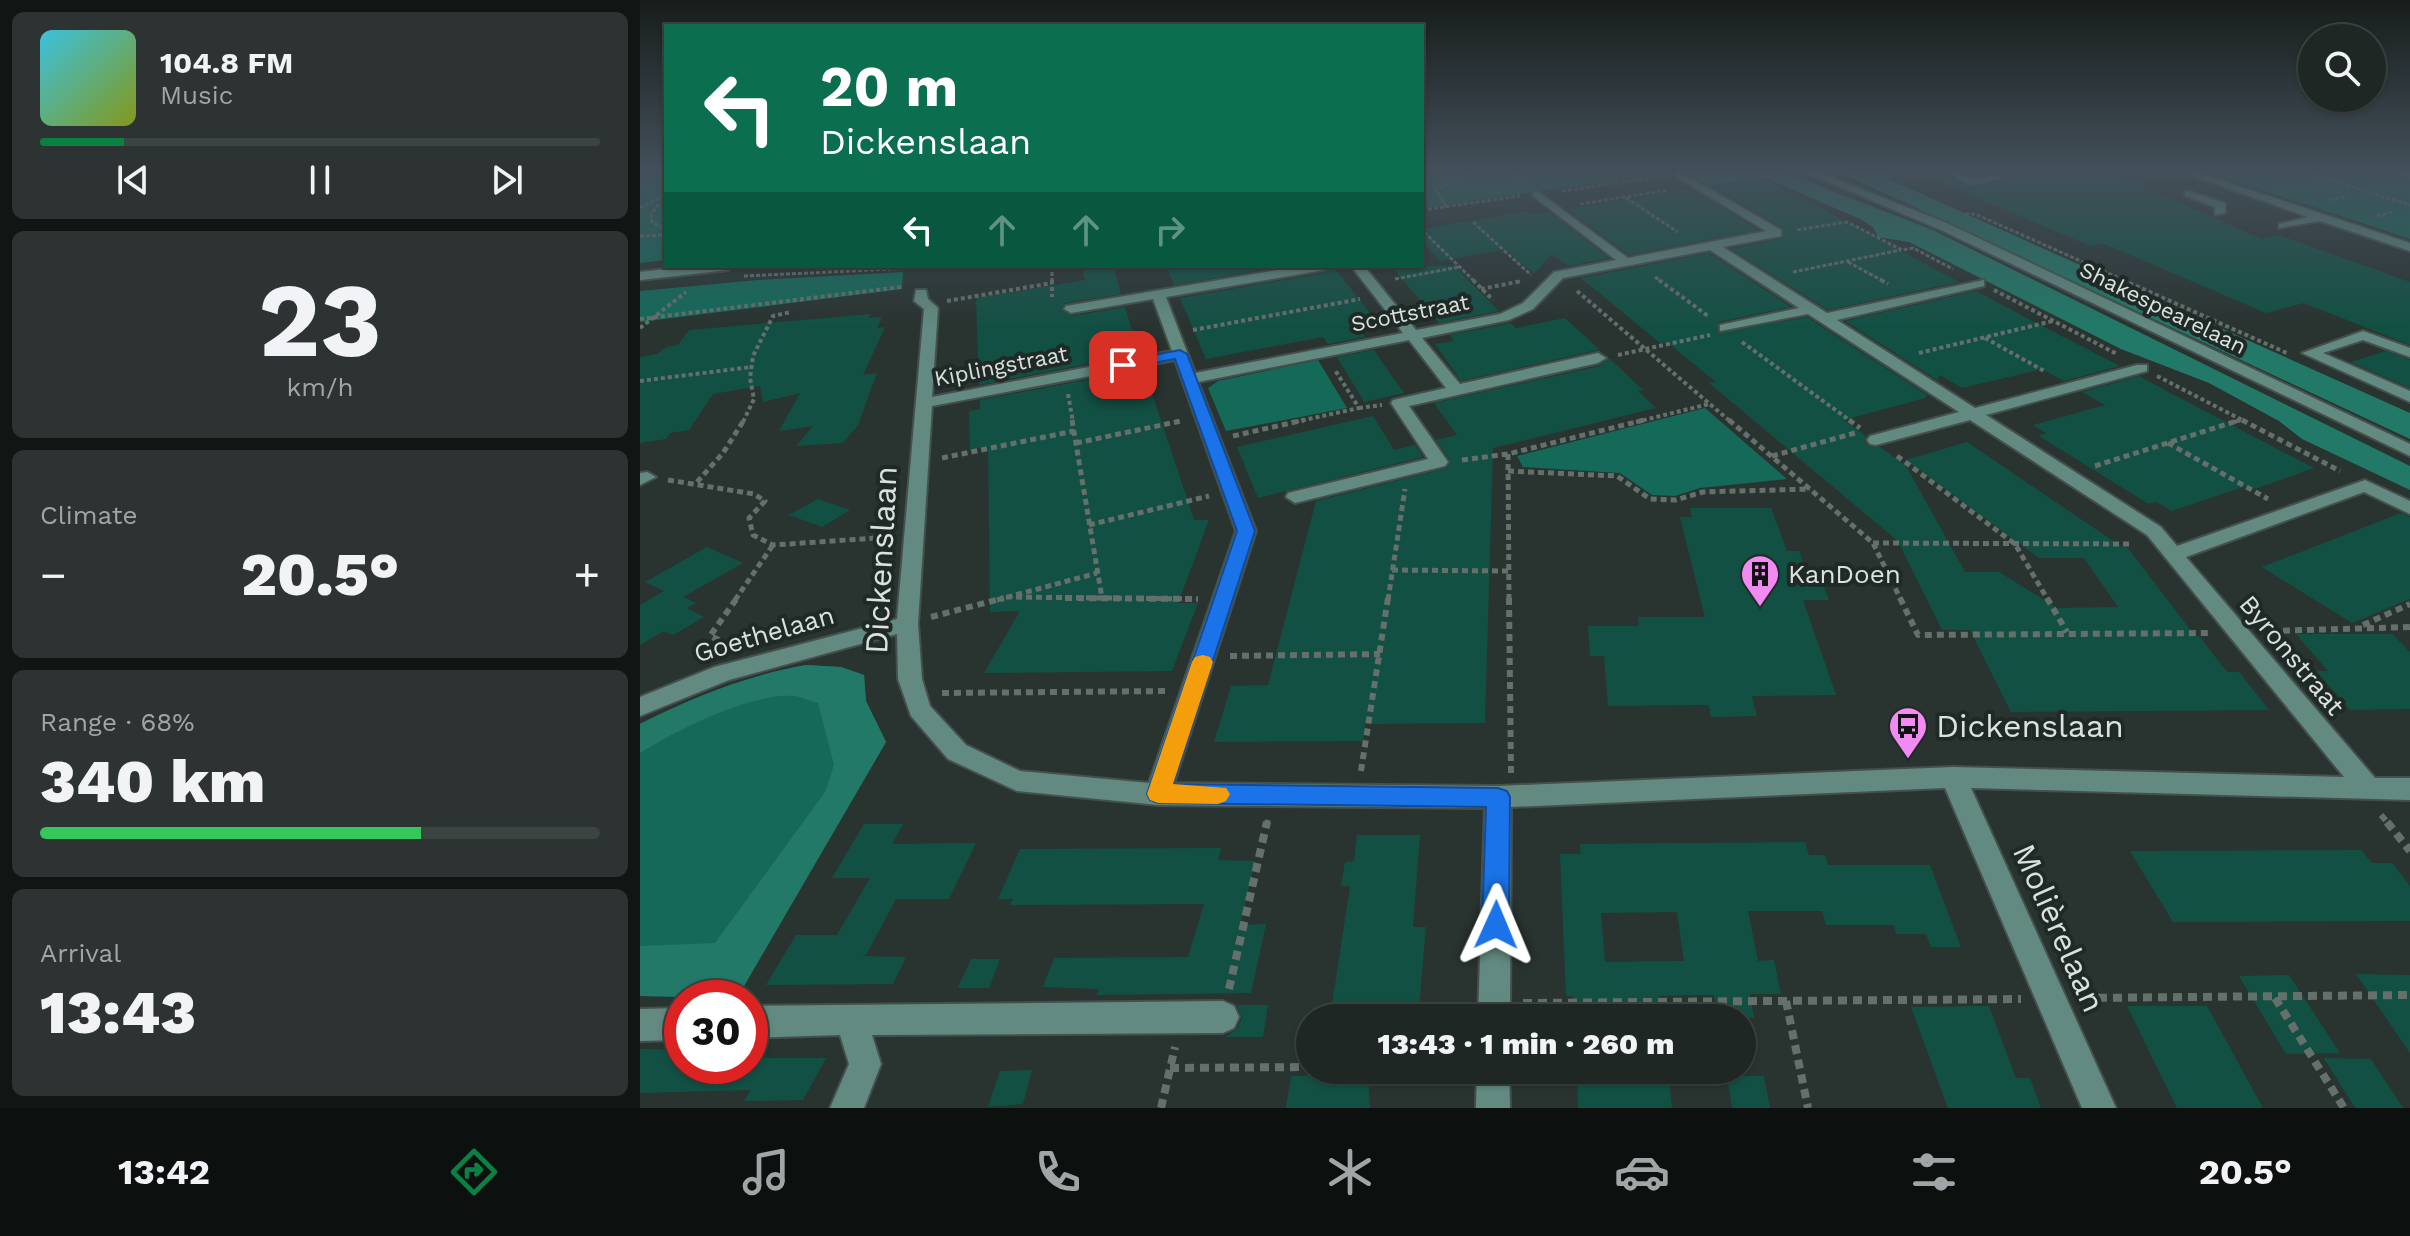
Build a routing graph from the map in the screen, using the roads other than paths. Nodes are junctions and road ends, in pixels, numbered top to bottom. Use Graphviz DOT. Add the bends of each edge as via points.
graph roads {
  1 [pos="1575,223"];
  2 [pos="1760,223"];
  3 [pos="1934,223"];
  4 [pos="2297,223"];
  5 [pos="2338,223"];
  6 [pos="2283,226"];
  7 [pos="1708,247"];
  8 [pos="2410,247"];
  9 [pos="664,262"];
  10 [pos="1629,262"];
  11 [pos="640,266"];
  12 [pos="710,268"];
  13 [pos="1312,268"];
  14 [pos="1359,268"];
  15 [pos="640,276"];
  16 [pos="1979,283"];
  17 [pos="1158,294"];
  18 [pos="917,295"];
  19 [pos="1071,309"];
  20 [pos="1818,313"];
  21 [pos="1726,330"];
  22 [pos="1412,335"];
  23 [pos="2410,353"];
  24 [pos="1180,354"];
  25 [pos="1598,358"];
  26 [pos="2142,368"];
  27 [pos="1189,379"];
  28 [pos="1456,390"];
  29 [pos="2410,397"];
  30 [pos="924,403"];
  31 [pos="1974,414"];
  32 [pos="1870,435"];
  33 [pos="2410,451"];
  34 [pos="1295,497"];
  35 [pos="2410,508"];
  36 [pos="2171,549"];
  37 [pos="907,624"];
  38 [pos="640,707"];
  39 [pos="1953,777"];
  40 [pos="2365,789"];
  41 [pos="2410,789"];
  42 [pos="1158,794"];
  43 [pos="1505,797"];
  44 [pos="1494,1004"];
  45 [pos="1223,1017"];
  46 [pos="851,1019"];
  47 [pos="768,1021"];
  48 [pos="664,1024"];
  49 [pos="640,1025"];
  50 [pos="1493,1084"];
  51 [pos="847,1108"];
  52 [pos="1493,1108"];
  53 [pos="2099,1108"];
  1 -- 10 [label="street"];
  2 -- 7 [label="street" via="1777,233"];
  3 -- 33 [label="street, Shakespearelaan"];
  4 -- 6 [label="street"];
  5 -- 8 [label="street"];
  7 -- 10 [label="street"];
  7 -- 20 [label="street, Byronstraat"];
  9 -- 11 [label="street"];
  10 -- 22 [label="street, Scottstraat" via="1559,275 1528,306 1508,315"];
  12 -- 15 [label="street"];
  13 -- 17 [label="street"];
  14 -- 22 [label="street"];
  16 -- 20 [label="street"];
  17 -- 19 [label="street"];
  17 -- 24 [label="street"];
  18 -- 30 [label="street, Dickenslaan" via="931,308"];
  20 -- 21 [label="street"];
  20 -- 31 [label="street, Byronstraat"];
  22 -- 27 [label="street, Scottstraat"];
  22 -- 28 [label="street"];
  23 -- 29 [label="street" via="2363,335 2309,353"];
  24 -- 27 [label="street"];
  24 -- 30 [label="street, Kiplingstraat"];
  25 -- 28 [label="street"];
  26 -- 31 [label="street"];
  27 -- 42 [label="street" via="1246,531"];
  28 -- 34 [label="street" via="1399,403 1439,462"];
  30 -- 37 [label="street, Dickenslaan"];
  31 -- 32 [label="street"];
  31 -- 36 [label="street, Byronstraat" via="2154,531"];
  35 -- 36 [label="street" via="2365,485"];
  36 -- 40 [label="street, Byronstraat"];
  37 -- 38 [label="street, Goethelaan" via="722,673"];
  37 -- 42 [label="street, Dickenslaan" via="910,679 919,710 957,752 1017,781"];
  39 -- 40 [label="street, Dickenslaan"];
  39 -- 43 [label="street, Dickenslaan"];
  39 -- 53 [label="street, Molièrelaan"];
  40 -- 41 [label="street, Dickenslaan"];
  42 -- 43 [label="street, Dickenslaan"];
  43 -- 44 [label="street"];
  45 -- 46 [label="street"];
  46 -- 47 [label="street"];
  46 -- 51 [label="street" via="865,1064"];
  48 -- 49 [label="street"];
  50 -- 52 [label="street"];
}
